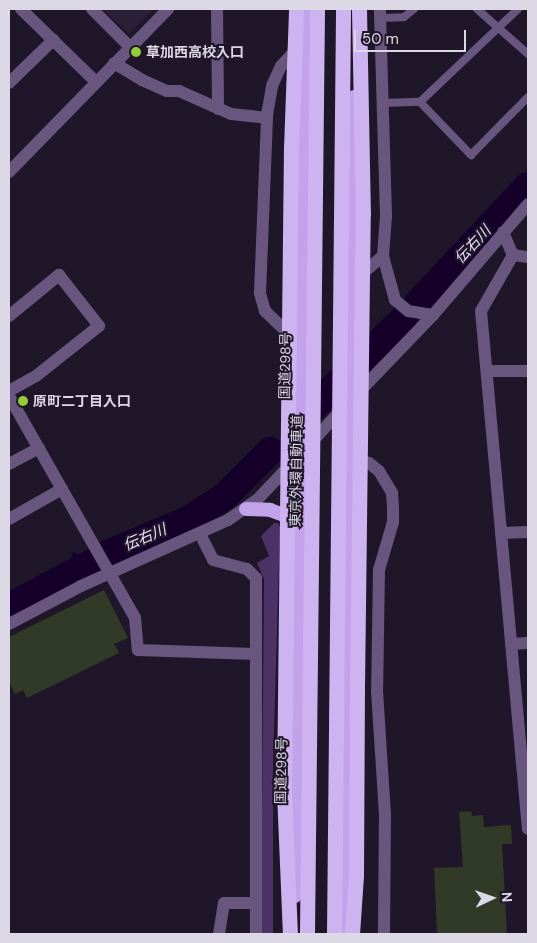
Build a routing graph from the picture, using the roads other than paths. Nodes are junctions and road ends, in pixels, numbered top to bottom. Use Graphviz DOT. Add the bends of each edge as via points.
graph roads {
  1 [pos="21,9"];
  2 [pos="92,9"];
  3 [pos="168,9"];
  4 [pos="217,9"];
  5 [pos="296,9"];
  6 [pos="306,9"];
  7 [pos="317,9"];
  8 [pos="343,9"];
  9 [pos="355,9"];
  10 [pos="359,9"];
  11 [pos="414,9"];
  12 [pos="477,9"];
  13 [pos="518,9"];
  14 [pos="380,13"];
  15 [pos="498,28"];
  16 [pos="53,40"];
  17 [pos="306,40"];
  18 [pos="130,47"];
  19 [pos="528,54"];
  20 [pos="114,63"];
  21 [pos="96,82"];
  22 [pos="9,83"];
  23 [pos="528,97"];
  24 [pos="420,102"];
  25 [pos="382,103"];
  26 [pos="218,109"];
  27 [pos="267,118"];
  28 [pos="9,172"];
  29 [pos="528,204"];
  30 [pos="503,232"];
  31 [pos="513,255"];
  32 [pos="383,256"];
  33 [pos="528,257"];
  34 [pos="352,282"];
  35 [pos="433,314"];
  36 [pos="9,316"];
  37 [pos="302,347"];
  38 [pos="488,371"];
  39 [pos="528,371"];
  40 [pos="9,391"];
  41 [pos="9,396"];
  42 [pos="350,401"];
  43 [pos="39,448"];
  44 [pos="301,454"];
  45 [pos="350,456"];
  46 [pos="9,464"];
  47 [pos="62,489"];
  48 [pos="246,509"];
  49 [pos="9,519"];
  50 [pos="300,522"];
  51 [pos="528,532"];
  52 [pos="501,533"];
  53 [pos="200,534"];
  54 [pos="106,569"];
  55 [pos="9,624"];
  56 [pos="528,642"];
  57 [pos="511,644"];
  58 [pos="256,654"];
  59 [pos="522,706"];
  60 [pos="524,734"];
  61 [pos="527,807"];
  62 [pos="528,829"];
  63 [pos="256,903"];
  64 [pos="219,934"];
  65 [pos="256,934"];
  66 [pos="290,934"];
  67 [pos="295,934"];
  68 [pos="307,934"];
  69 [pos="334,934"];
  70 [pos="345,934"];
  71 [pos="352,934"];
  72 [pos="384,934"];
  1 -- 16 [label="street"];
  2 -- 18 [label="street"];
  3 -- 18 [label="street"];
  4 -- 26 [label="street"];
  5 -- 66 [label="highway, bridge" via="291,148 284,792"];
  6 -- 17 [label="highway, 国道298号"];
  7 -- 68 [label="highway, 東京外環自動車道, bridge"];
  8 -- 69 [label="highway, bridge"];
  9 -- 34 [label="highway"];
  10 -- 71 [label="highway, bridge" via="363,213 356,876"];
  11 -- 14 [label="lane" via="404,17"];
  12 -- 15 [label="lane"];
  13 -- 15 [label="lane"];
  14 -- 25 [label="street"];
  15 -- 19 [label="lane"];
  15 -- 24 [label="lane"];
  16 -- 21 [label="street"];
  16 -- 22 [label="street"];
  17 -- 27 [label="street" via="281,66 272,86"];
  17 -- 37 [label="highway, 国道298号"];
  18 -- 20 [label="street"];
  20 -- 21 [label="street"];
  20 -- 26 [label="street" via="142,80 179,91"];
  21 -- 28 [label="street"];
  23 -- 24 [label="lane" via="471,155"];
  24 -- 25 [label="lane"];
  25 -- 32 [label="street" via="386,216"];
  26 -- 27 [label="street"];
  27 -- 37 [label="street" via="260,293 265,311"];
  29 -- 30 [label="street"];
  30 -- 31 [label="street"];
  30 -- 35 [label="street"];
  31 -- 33 [label="street"];
  31 -- 38 [label="street" via="481,311"];
  32 -- 34 [label="street"];
  32 -- 35 [label="street" via="395,300 408,311"];
  34 -- 42 [label="highway"];
  35 -- 42 [label="street"];
  36 -- 40 [label="street" via="59,275 99,326 36,376"];
  37 -- 44 [label="highway, 国道298号"];
  38 -- 39 [label="street"];
  38 -- 52 [label="street"];
  41 -- 43 [label="street"];
  42 -- 44 [label="street"];
  42 -- 45 [label="highway"];
  43 -- 46 [label="street"];
  43 -- 47 [label="street"];
  44 -- 48 [label="street"];
  44 -- 50 [label="highway, 国道298号"];
  45 -- 70 [label="highway"];
  45 -- 72 [label="street" via="369,463 379,471 392,493 393,507 393,522 379,570 377,691 385,814"];
  47 -- 49 [label="street"];
  47 -- 54 [label="street"];
  48 -- 50 [label="highway" via="270,510"];
  48 -- 53 [label="street"];
  50 -- 67 [label="highway, 国道298号"];
  51 -- 52 [label="street"];
  52 -- 57 [label="street"];
  53 -- 54 [label="street"];
  53 -- 58 [label="street" via="213,560 247,569 256,578"];
  54 -- 55 [label="street"];
  54 -- 58 [label="street" via="135,618 138,650"];
  56 -- 57 [label="street"];
  57 -- 59 [label="street"];
  58 -- 63 [label="street"];
  59 -- 60 [label="street"];
  60 -- 61 [label="street"];
  61 -- 62 [label="street"];
  63 -- 64 [label="street" via="224,903"];
  63 -- 65 [label="street"];
}
